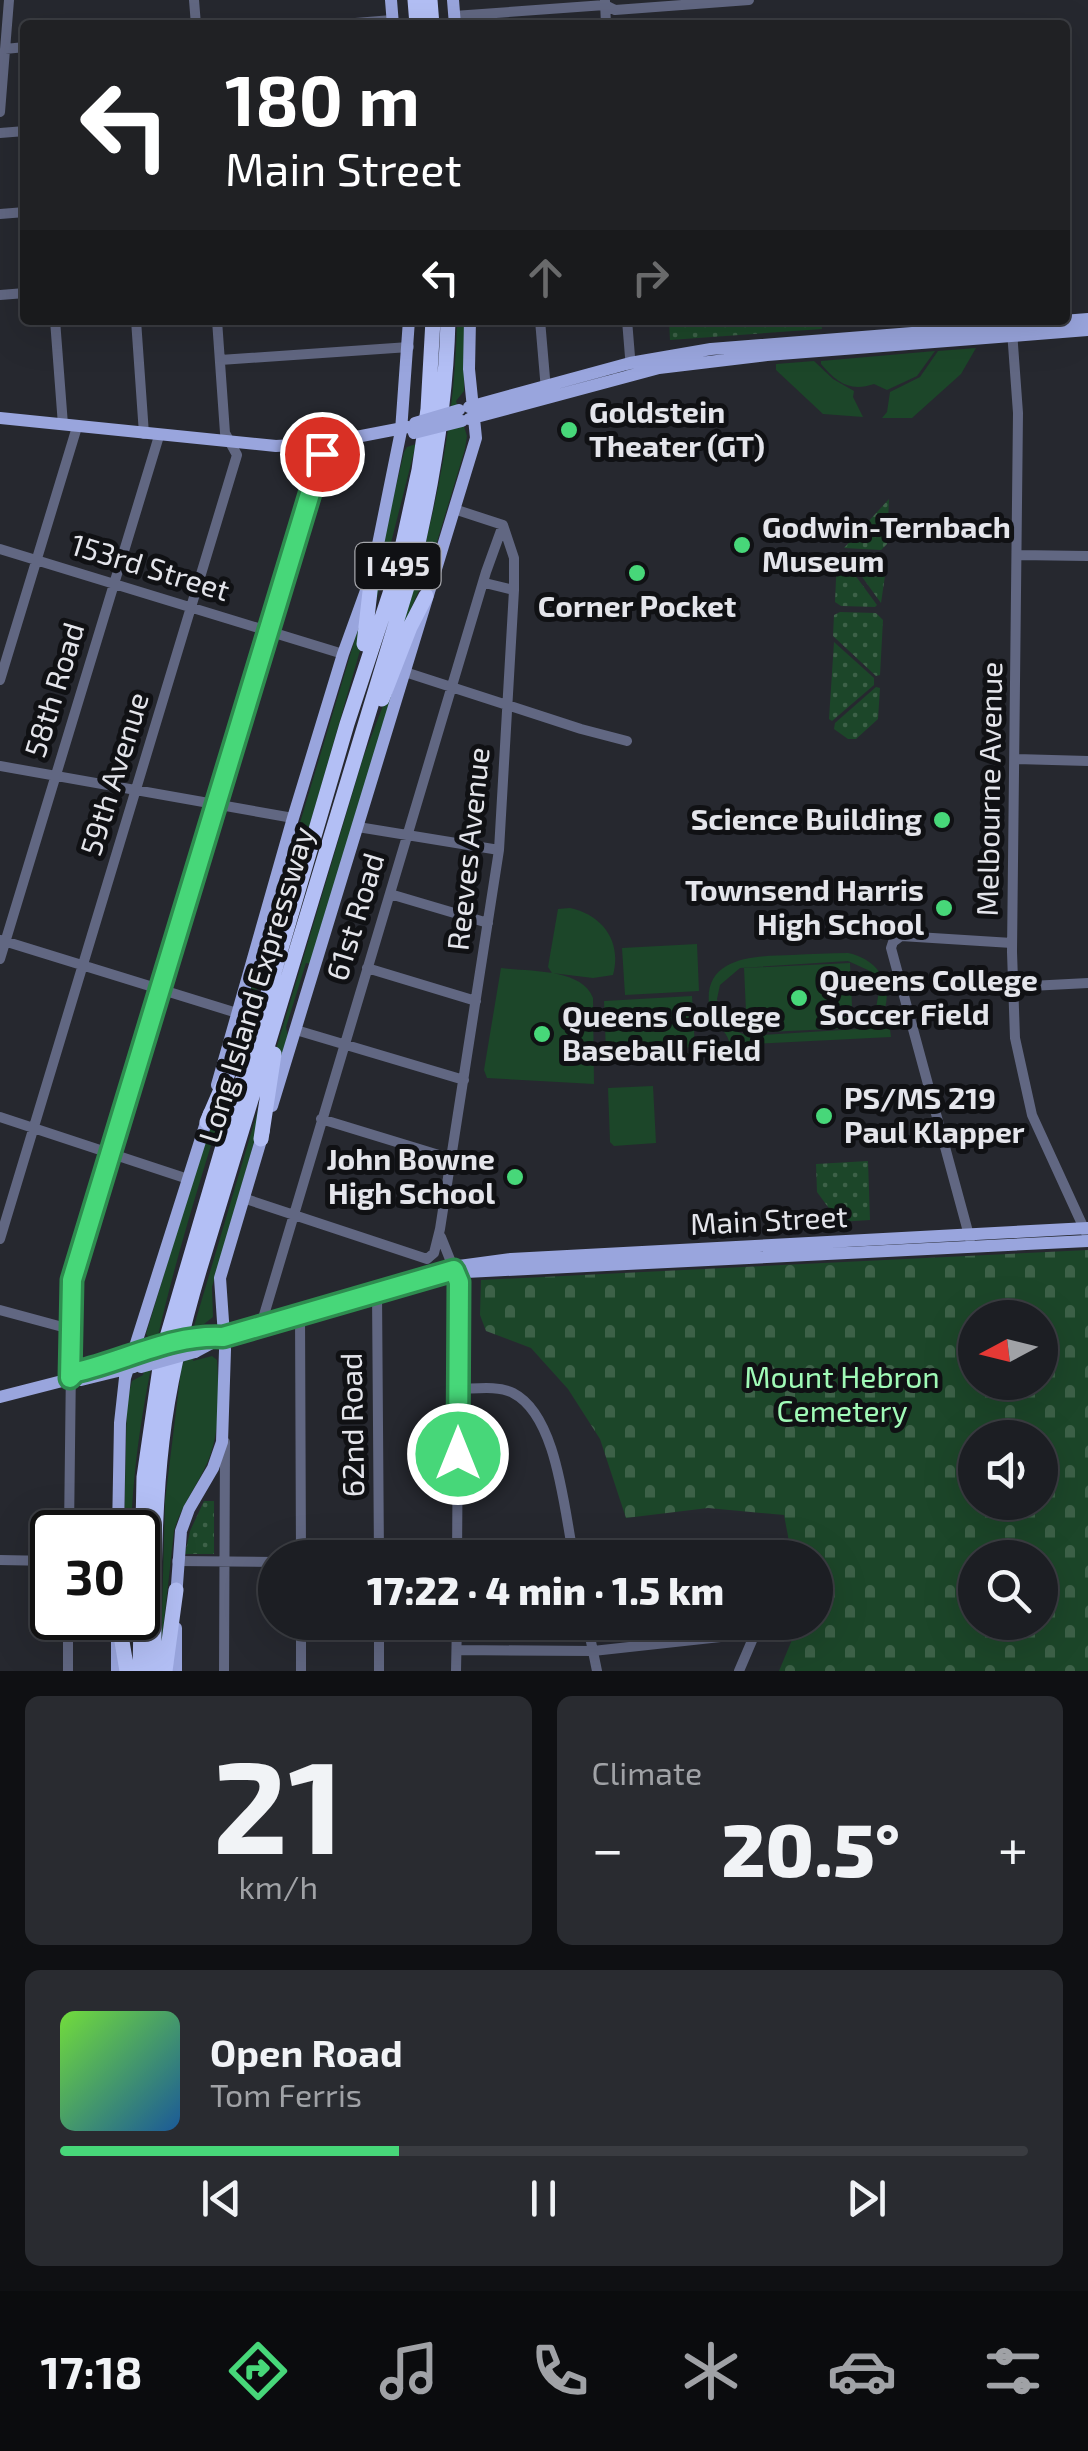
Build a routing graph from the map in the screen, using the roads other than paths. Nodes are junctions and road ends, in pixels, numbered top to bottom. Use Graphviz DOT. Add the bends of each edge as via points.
graph roads {
  1 [pos="9,0"];
  2 [pos="453,0"];
  3 [pos="749,0"];
  4 [pos="608,2"];
  5 [pos="454,20"];
  6 [pos="20,48"];
  7 [pos="5,49"];
  8 [pos="0,112"];
  9 [pos="56,325"];
  10 [pos="137,325"];
  11 [pos="218,325"];
  12 [pos="409,325"];
  13 [pos="433,325"];
  14 [pos="448,325"];
  15 [pos="470,325"];
  16 [pos="540,325"];
  17 [pos="627,325"];
  18 [pos="1042,325"];
  19 [pos="1012,329"];
  20 [pos="1088,330"];
  21 [pos="409,346"];
  22 [pos="220,360"];
  23 [pos="631,368"];
  24 [pos="546,390"];
  25 [pos="467,413"];
  26 [pos="0,418"];
  27 [pos="70,426"];
  28 [pos="410,429"];
  29 [pos="151,435"];
  30 [pos="230,443"];
  31 [pos="320,444"];
  32 [pos="454,509"];
  33 [pos="503,526"];
  34 [pos="0,549"];
  35 [pos="1018,555"];
  36 [pos="1088,556"];
  37 [pos="36,560"];
  38 [pos="372,574"];
  39 [pos="114,583"];
  40 [pos="485,583"];
  41 [pos="514,590"];
  42 [pos="426,596"];
  43 [pos="191,607"];
  44 [pos="268,630"];
  45 [pos="344,654"];
  46 [pos="405,672"];
  47 [pos="0,680"];
  48 [pos="453,686"];
  49 [pos="508,704"];
  50 [pos="347,724"];
  51 [pos="627,740"];
  52 [pos="1016,759"];
  53 [pos="1088,761"];
  54 [pos="0,766"];
  55 [pos="351,766"];
  56 [pos="56,775"];
  57 [pos="136,789"];
  58 [pos="217,802"];
  59 [pos="294,818"];
  60 [pos="358,827"];
  61 [pos="408,835"];
  62 [pos="499,850"];
  63 [pos="390,894"];
  64 [pos="488,924"];
  65 [pos="3,940"];
  66 [pos="1012,942"];
  67 [pos="0,959"];
  68 [pos="83,965"];
  69 [pos="284,966"];
  70 [pos="367,968"];
  71 [pos="1088,983"];
  72 [pos="1012,987"];
  73 [pos="160,988"];
  74 [pos="476,1002"];
  75 [pos="237,1013"];
  76 [pos="296,1030"];
  77 [pos="344,1044"];
  78 [pos="464,1080"];
  79 [pos="0,1117"];
  80 [pos="322,1119"];
  81 [pos="207,1122"];
  82 [pos="34,1128"];
  83 [pos="261,1140"];
  84 [pos="110,1154"];
  85 [pos="452,1159"];
  86 [pos="188,1179"];
  87 [pos="246,1199"];
  88 [pos="293,1214"];
  89 [pos="440,1229"];
  90 [pos="1087,1234"];
  91 [pos="0,1239"];
  92 [pos="970,1242"];
  93 [pos="427,1259"];
  94 [pos="454,1270"];
  95 [pos="432,1276"];
  96 [pos="376,1292"];
  97 [pos="0,1310"];
  98 [pos="300,1312"];
  99 [pos="261,1325"];
  100 [pos="70,1329"];
  101 [pos="223,1337"];
  102 [pos="134,1364"];
  103 [pos="70,1378"];
  104 [pos="458,1389"];
  105 [pos="0,1397"];
  106 [pos="224,1422"];
  107 [pos="69,1510"];
  108 [pos="118,1510"];
  109 [pos="302,1540"];
  110 [pos="379,1540"];
  111 [pos="457,1540"];
  112 [pos="570,1540"];
  113 [pos="0,1560"];
  114 [pos="30,1561"];
  115 [pos="177,1561"];
  116 [pos="224,1562"];
  117 [pos="258,1562"];
  118 [pos="176,1590"];
  119 [pos="68,1640"];
  120 [pos="118,1640"];
  121 [pos="122,1640"];
  122 [pos="301,1640"];
  123 [pos="379,1640"];
  124 [pos="456,1640"];
  125 [pos="591,1640"];
  126 [pos="676,1640"];
  127 [pos="753,1640"];
  128 [pos="456,1650"];
  129 [pos="593,1652"];
  130 [pos="68,1671"];
  131 [pos="117,1671"];
  132 [pos="127,1671"];
  133 [pos="140,1671"];
  134 [pos="154,1671"];
  135 [pos="165,1671"];
  136 [pos="176,1671"];
  137 [pos="224,1671"];
  138 [pos="301,1671"];
  139 [pos="379,1671"];
  140 [pos="456,1671"];
  141 [pos="597,1671"];
  142 [pos="739,1671"];
  1 -- 7 [label="street"];
  2 -- 5 [label="main road"];
  3 -- 4 [label="street" via="615,10"];
  4 -- 5 [label="street"];
  6 -- 7 [label="street"];
  7 -- 8 [label="street"];
  9 -- 27 [label="street"];
  10 -- 29 [label="street, 58th Road"];
  11 -- 22 [label="street, 59th Avenue"];
  12 -- 21 [label="main road"];
  13 -- 50 [label="highway, Long Island Expressway / I 495" via="428,410 408,523"];
  14 -- 55 [label="highway, Long Island Expressway / I 495" via="442,413 423,526"];
  15 -- 25 [label="main road"];
  16 -- 24 [label="street"];
  17 -- 23 [label="street"];
  18 -- 19 [label="main road"];
  19 -- 20 [label="main road"];
  19 -- 23 [label="main road"];
  19 -- 35 [label="street, Melbourne Avenue"];
  21 -- 22 [label="street"];
  21 -- 28 [label="main road"];
  22 -- 30 [label="street, 59th Avenue"];
  23 -- 24 [label="main road"];
  24 -- 25 [label="main road"];
  25 -- 28 [label="main road, bridge"];
  25 -- 32 [label="main road" via="476,438"];
  26 -- 27 [label="main road"];
  27 -- 29 [label="main road"];
  27 -- 37 [label="street"];
  28 -- 31 [label="main road"];
  28 -- 38 [label="main road"];
  29 -- 30 [label="main road"];
  29 -- 39 [label="street, 58th Road"];
  30 -- 31 [label="main road"];
  30 -- 43 [label="street, 59th Avenue" via="237,455"];
  31 -- 44 [label="street"];
  32 -- 33 [label="street"];
  32 -- 42 [label="main road"];
  33 -- 40 [label="street, 61st Road"];
  33 -- 41 [label="street, Reeves Avenue" via="514,558"];
  34 -- 37 [label="street, 153rd Street"];
  35 -- 36 [label="street"];
  35 -- 52 [label="street, Melbourne Avenue"];
  37 -- 39 [label="street, 153rd Street"];
  37 -- 47 [label="street"];
  38 -- 45 [label="main road"];
  38 -- 50 [label="highway"];
  39 -- 43 [label="street, 153rd Street"];
  39 -- 56 [label="street, 58th Road"];
  40 -- 41 [label="street"];
  40 -- 48 [label="street, 61st Road"];
  41 -- 49 [label="street, Reeves Avenue"];
  42 -- 46 [label="main road"];
  42 -- 55 [label="highway"];
  43 -- 44 [label="street, 153rd Street"];
  43 -- 57 [label="street, 59th Avenue"];
  44 -- 45 [label="street, 153rd Street"];
  44 -- 58 [label="street"];
  45 -- 59 [label="main road"];
  46 -- 48 [label="street"];
  46 -- 60 [label="main road"];
  48 -- 49 [label="street"];
  48 -- 61 [label="street, 61st Road"];
  49 -- 51 [label="street"];
  49 -- 62 [label="street, Reeves Avenue"];
  50 -- 69 [label="highway, Long Island Expressway / I 495"];
  52 -- 53 [label="street"];
  52 -- 66 [label="street, Melbourne Avenue"];
  54 -- 56 [label="street"];
  55 -- 69 [label="highway, Long Island Expressway / I 495"];
  56 -- 57 [label="street"];
  56 -- 65 [label="street, 58th Road"];
  57 -- 58 [label="street"];
  57 -- 68 [label="street, 59th Avenue"];
  58 -- 59 [label="street"];
  58 -- 73 [label="street"];
  59 -- 75 [label="main road"];
  60 -- 61 [label="street"];
  60 -- 76 [label="main road"];
  61 -- 62 [label="street"];
  61 -- 63 [label="street, 61st Road"];
  62 -- 64 [label="street, Reeves Avenue"];
  63 -- 64 [label="street"];
  63 -- 70 [label="street, 61st Road"];
  64 -- 74 [label="street, Reeves Avenue"];
  65 -- 67 [label="street, 58th Road"];
  65 -- 68 [label="street"];
  66 -- 72 [label="street, Melbourne Avenue"];
  66 -- 92 [label="street" via="901,936 891,956"];
  68 -- 73 [label="street"];
  68 -- 82 [label="street, 59th Avenue"];
  69 -- 81 [label="highway"];
  69 -- 83 [label="highway"];
  69 -- 133 [label="highway, Long Island Expressway / I 495" via="162,1354 142,1502"];
  69 -- 134 [label="highway, Long Island Expressway / I 495" via="174,1369 156,1503"];
  70 -- 74 [label="street"];
  70 -- 77 [label="street, 61st Road"];
  71 -- 72 [label="street"];
  72 -- 90 [label="street, Melbourne Avenue" via="1016,1049 1032,1115"];
  73 -- 75 [label="street"];
  73 -- 84 [label="street"];
  74 -- 78 [label="street, Reeves Avenue"];
  75 -- 81 [label="main road"];
  76 -- 77 [label="street"];
  76 -- 83 [label="main road"];
  77 -- 78 [label="street"];
  77 -- 80 [label="street, 61st Road"];
  78 -- 85 [label="street, Reeves Avenue"];
  79 -- 82 [label="street"];
  80 -- 85 [label="street"];
  80 -- 88 [label="street, 61st Road"];
  81 -- 86 [label="main road"];
  82 -- 84 [label="street"];
  82 -- 91 [label="street, 59th Avenue"];
  83 -- 87 [label="main road"];
  84 -- 86 [label="street"];
  84 -- 100 [label="street" via="72,1280"];
  85 -- 89 [label="street, Reeves Avenue"];
  86 -- 102 [label="main road"];
  87 -- 88 [label="street"];
  87 -- 101 [label="main road" via="220,1278"];
  88 -- 93 [label="street"];
  88 -- 99 [label="street, 61st Road"];
  89 -- 93 [label="street, Reeves Avenue"];
  89 -- 94 [label="street, Reeves Avenue"];
  90 -- 92 [label="main road, Main Street"];
  92 -- 94 [label="main road, Main Street" via="511,1258"];
  93 -- 95 [label="street"];
  94 -- 95 [label="main road, Main Street"];
  94 -- 104 [label="street, Reeves Avenue"];
  95 -- 96 [label="main road, Main Street"];
  96 -- 98 [label="main road, Main Street"];
  96 -- 110 [label="street, 62nd Road"];
  97 -- 100 [label="street"];
  98 -- 99 [label="main road, Main Street"];
  98 -- 109 [label="street"];
  99 -- 101 [label="main road, Main Street"];
  100 -- 103 [label="street"];
  101 -- 102 [label="main road, Main Street, bridge" via="195,1352"];
  101 -- 102 [label="main road, Main Street, bridge" via="198,1336 145,1350"];
  101 -- 106 [label="main road"];
  102 -- 103 [label="main road, Main Street"];
  102 -- 108 [label="main road" via="120,1423"];
  103 -- 105 [label="main road, Main Street"];
  103 -- 107 [label="street"];
  104 -- 111 [label="street, Reeves Avenue"];
  104 -- 112 [label="street" via="514,1394 544,1428"];
  106 -- 115 [label="main road" via="216,1460 185,1520"];
  106 -- 116 [label="street"];
  113 -- 114 [label="street"];
  115 -- 116 [label="street"];
  115 -- 118 [label="main road"];
  116 -- 117 [label="street"];
  116 -- 137 [label="street"];
  118 -- 135 [label="highway"];
  118 -- 136 [label="main road"];
  119 -- 130 [label="street"];
  120 -- 131 [label="main road"];
  121 -- 132 [label="highway"];
  122 -- 138 [label="street"];
  123 -- 139 [label="street"];
  124 -- 128 [label="street"];
  125 -- 129 [label="street"];
  126 -- 129 [label="street"];
  127 -- 142 [label="street"];
  128 -- 129 [label="street"];
  128 -- 140 [label="street"];
  129 -- 141 [label="street"];
}
